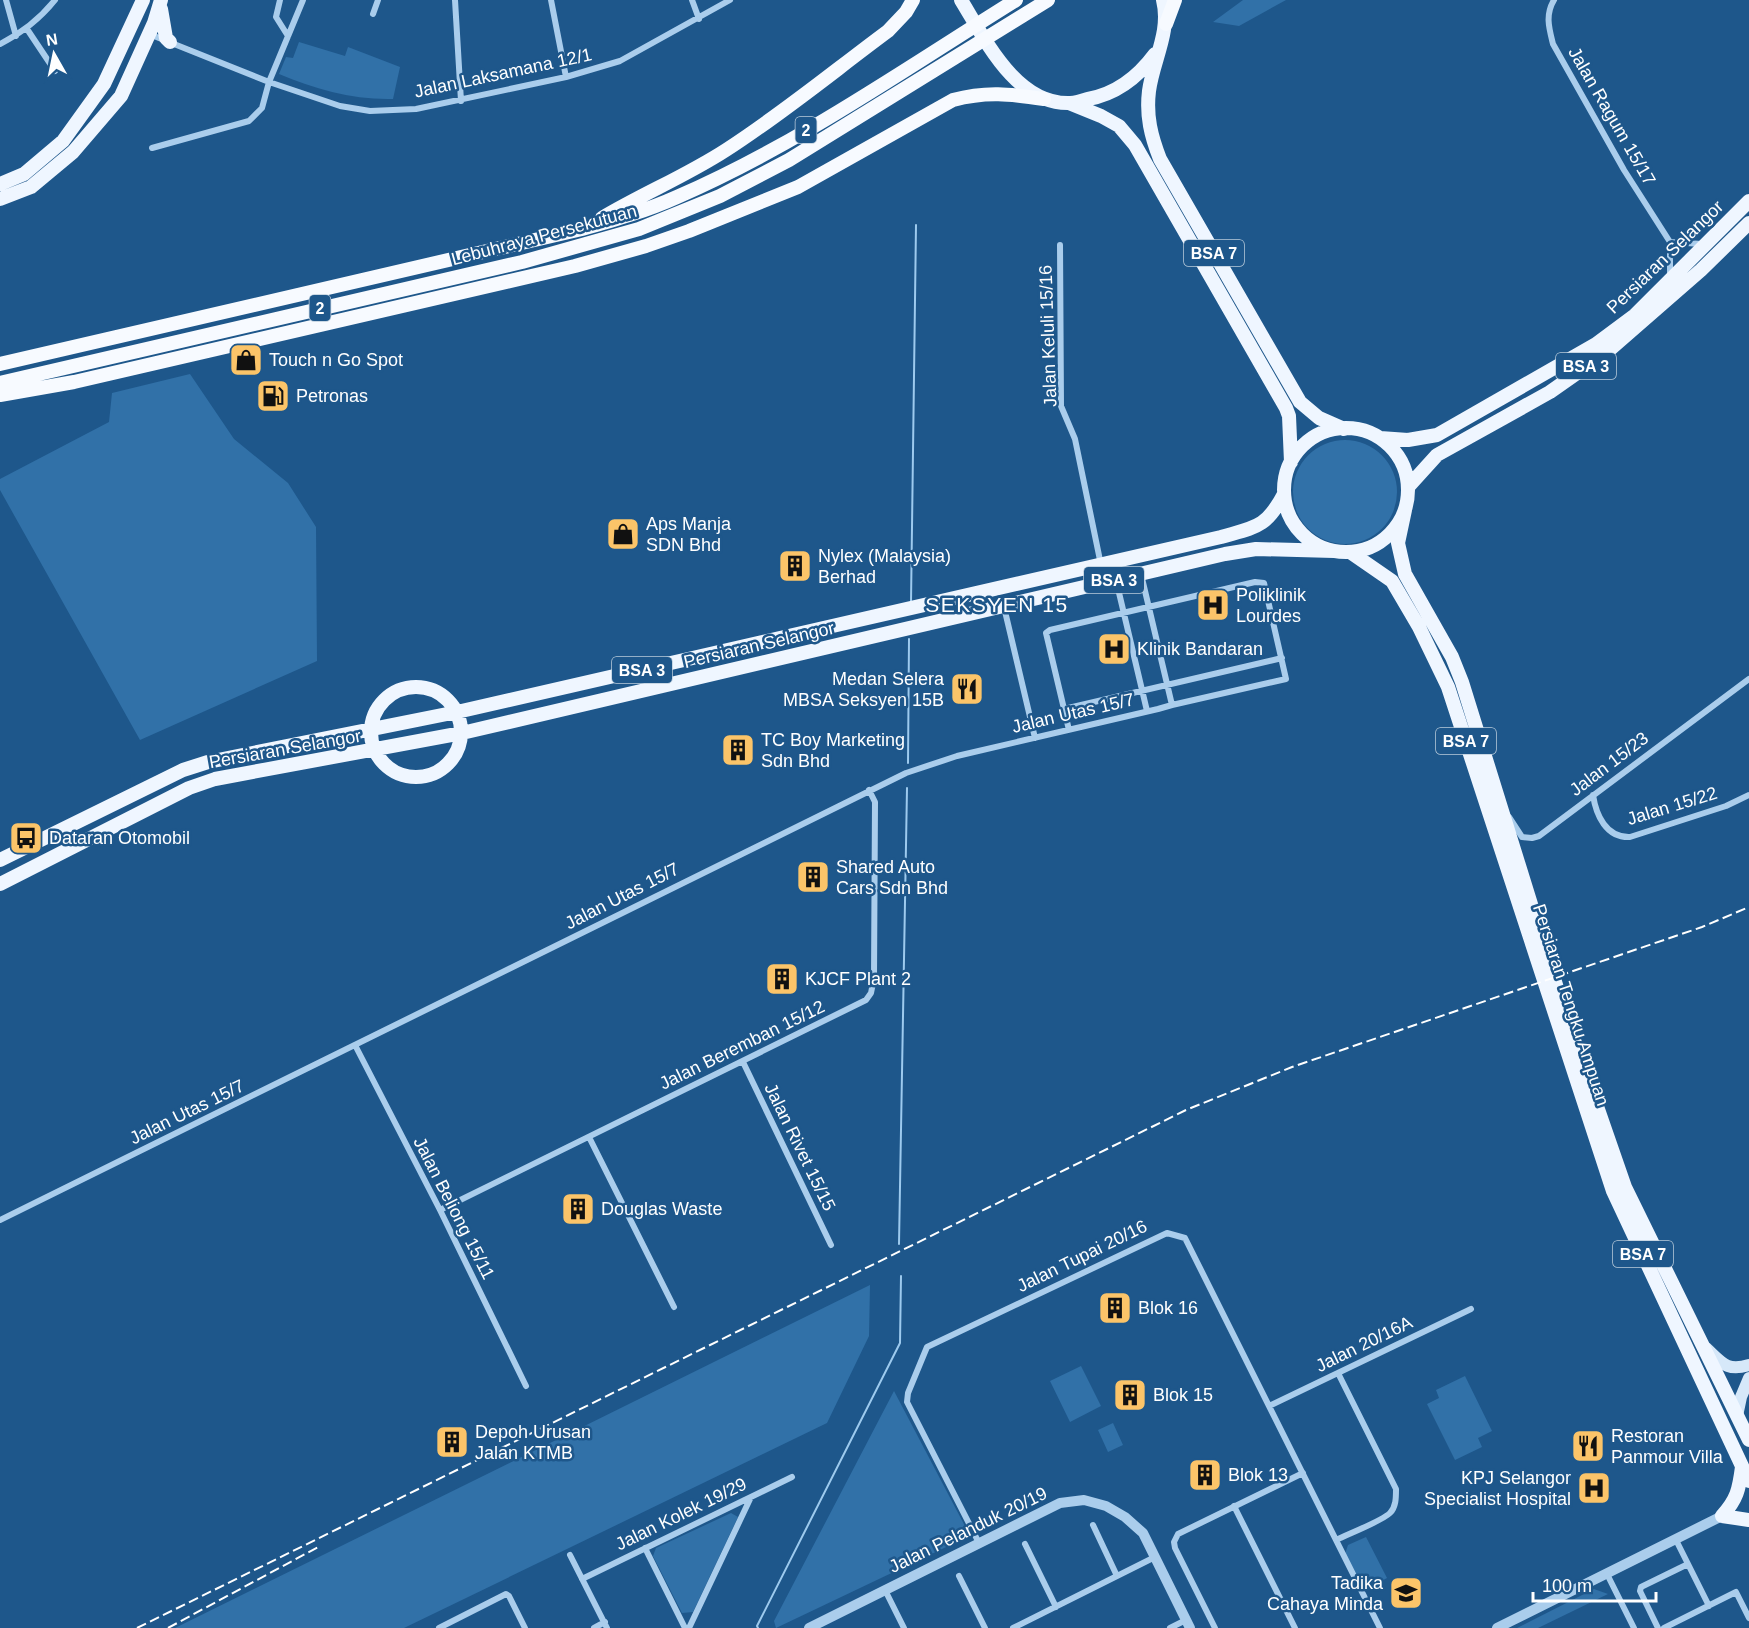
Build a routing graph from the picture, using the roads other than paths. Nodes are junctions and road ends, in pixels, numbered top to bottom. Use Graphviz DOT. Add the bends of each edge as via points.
graph roads {
  1 [pos="6,0"];
  2 [pos="55,0"];
  3 [pos="153,0"];
  4 [pos="280,0"];
  5 [pos="303,0"];
  6 [pos="378,0"];
  7 [pos="454,0"];
  8 [pos="551,0"];
  9 [pos="692,0"];
  10 [pos="730,0"];
  11 [pos="912,0"];
  12 [pos="961,0"];
  13 [pos="1016,0"];
  14 [pos="1048,0"];
  15 [pos="1163,0"];
  16 [pos="1175,0"];
  17 [pos="1554,0"];
  18 [pos="373,14"];
  19 [pos="699,19"];
  20 [pos="1166,24"];
  21 [pos="27,29"];
  22 [pos="16,36"];
  23 [pos="288,36"];
  24 [pos="160,38"];
  25 [pos="0,44"];
  26 [pos="1160,48"];
  27 [pos="55,71"];
  28 [pos="106,78"];
  29 [pos="566,78"];
  30 [pos="269,82"];
  31 [pos="1044,99"];
  32 [pos="461,101"];
  33 [pos="1069,103"];
  34 [pos="152,148"];
  35 [pos="0,184"];
  36 [pos="0,199"];
  37 [pos="1749,201"];
  38 [pos="1749,223"];
  39 [pos="582,229"];
  40 [pos="639,229"];
  41 [pos="1670,242"];
  42 [pos="1706,244"];
  43 [pos="1060,245"];
  44 [pos="575,266"];
  45 [pos="1670,279"];
  46 [pos="0,364"];
  47 [pos="0,383"];
  48 [pos="0,395"];
  49 [pos="1344,429"];
  50 [pos="1380,438"];
  51 [pos="1291,462"];
  52 [pos="1408,487"];
  53 [pos="1284,494"];
  54 [pos="1405,510"];
  55 [pos="1334,551"];
  56 [pos="1350,552"];
  57 [pos="1101,565"];
  58 [pos="1141,574"];
  59 [pos="1116,580"];
  60 [pos="1004,606"];
  61 [pos="1149,607"];
  62 [pos="1124,613"];
  63 [pos="1282,658"];
  64 [pos="1749,679"];
  65 [pos="1167,685"];
  66 [pos="1142,691"];
  67 [pos="1172,705"];
  68 [pos="1064,709"];
  69 [pos="1147,711"];
  70 [pos="457,712"];
  71 [pos="371,729"];
  72 [pos="1069,730"];
  73 [pos="462,733"];
  74 [pos="1035,738"];
  75 [pos="375,751"];
  76 [pos="869,790"];
  77 [pos="1593,795"];
  78 [pos="1749,795"];
  79 [pos="1499,798"];
  80 [pos="0,860"];
  81 [pos="0,884"];
  82 [pos="1542,956"];
  83 [pos="1561,1018"];
  84 [pos="355,1045"];
  85 [pos="742,1062"];
  86 [pos="589,1137"];
  87 [pos="440,1210"];
  88 [pos="0,1220"];
  89 [pos="831,1245"];
  90 [pos="674,1307"];
  91 [pos="1471,1309"];
  92 [pos="1701,1343"];
  93 [pos="1749,1365"];
  94 [pos="1338,1373"];
  95 [pos="1749,1378"];
  96 [pos="526,1386"];
  97 [pos="1269,1406"];
  98 [pos="1737,1416"];
  99 [pos="1749,1440"];
  100 [pos="1742,1467"];
  101 [pos="1303,1473"];
  102 [pos="792,1477"];
  103 [pos="1749,1481"];
  104 [pos="752,1496"];
  105 [pos="1234,1506"];
  106 [pos="1722,1516"];
  107 [pos="1749,1520"];
  108 [pos="1093,1525"];
  109 [pos="1336,1540"];
  110 [pos="1676,1540"];
  111 [pos="979,1543"];
  112 [pos="1025,1544"];
  113 [pos="645,1548"];
  114 [pos="570,1555"];
  115 [pos="1155,1557"];
  116 [pos="1688,1564"];
  117 [pos="1607,1574"];
  118 [pos="959,1576"];
  119 [pos="1117,1576"];
  120 [pos="582,1579"];
  121 [pos="885,1590"];
  122 [pos="1056,1606"];
  123 [pos="1709,1606"];
  124 [pos="1749,1618"];
  125 [pos="825,1624"];
  126 [pos="1188,1624"];
  127 [pos="606,1625"];
  128 [pos="1668,1627"];
  129 [pos="439,1628"];
  130 [pos="525,1628"];
  131 [pos="594,1628"];
  132 [pos="687,1628"];
  133 [pos="809,1628"];
  134 [pos="904,1628"];
  135 [pos="985,1628"];
  136 [pos="1012,1628"];
  137 [pos="1170,1628"];
  138 [pos="1215,1628"];
  139 [pos="1295,1628"];
  140 [pos="1380,1628"];
  141 [pos="1497,1628"];
  142 [pos="1634,1628"];
  143 [pos="1658,1628"];
  1 -- 22 [label="street"];
  2 -- 21 [label="street"];
  3 -- 24 [label="main road" via="166,38"];
  3 -- 24 [label="main road" via="143,19 144,29"];
  3 -- 28 [label="main road"];
  4 -- 23 [label="street" via="276,20"];
  5 -- 23 [label="street"];
  6 -- 18 [label="street"];
  7 -- 32 [label="street"];
  8 -- 29 [label="street"];
  9 -- 19 [label="street"];
  10 -- 19 [label="street, Jalan Laksamana 12/1"];
  11 -- 39 [label="highway" via="888,31 726,150"];
  12 -- 31 [label="main road" via="995,54 1022,86"];
  13 -- 39 [label="highway, Lebuhraya Persekutuan / 2" via="761,156 675,198"];
  14 -- 40 [label="highway, Lebuhraya Persekutuan / 2" via="789,160 720,196"];
  15 -- 20 [label="main road"];
  16 -- 20 [label="highway"];
  17 -- 41 [label="street, Jalan Ragum 15/17" via="1548,24 1553,44"];
  19 -- 29 [label="street, Jalan Laksamana 12/1" via="620,61"];
  20 -- 26 [label="main road"];
  21 -- 22 [label="street"];
  21 -- 27 [label="street"];
  22 -- 25 [label="street"];
  23 -- 30 [label="street"];
  24 -- 28 [label="main road" via="138,41"];
  24 -- 30 [label="street, Jalan Laksamana 12/1"];
  24 -- 36 [label="main road" via="143,47 121,96 73,152 31,187"];
  26 -- 33 [label="main road" via="1122,87 1103,96"];
  26 -- 49 [label="main road, BSA 7" via="1149,90 1148,113 1150,133 1160,159 1300,402 1320,418"];
  28 -- 35 [label="main road" via="63,141 24,174"];
  29 -- 32 [label="street, Jalan Laksamana 12/1"];
  30 -- 32 [label="street, Jalan Laksamana 12/1" via="340,106 370,111"];
  30 -- 34 [label="street" via="262,108 249,121"];
  31 -- 33 [label="main road"];
  31 -- 44 [label="highway" via="1001,93 953,100 798,187 668,238"];
  33 -- 51 [label="main road, BSA 7" via="1119,126 1135,145 1286,408"];
  37 -- 42 [label="main road, Persiaran Selangor / BSA 3"];
  38 -- 52 [label="main road, Persiaran Selangor / BSA 3" via="1607,352 1550,392 1437,455"];
  39 -- 46 [label="highway, Lebuhraya Persekutuan / 2"];
  40 -- 44 [label="highway" via="617,246"];
  40 -- 47 [label="highway, Lebuhraya Persekutuan / 2" via="522,262"];
  41 -- 42 [label="street"];
  41 -- 45 [label="street"];
  42 -- 45 [label="main road, Persiaran Selangor / BSA 3"];
  43 -- 57 [label="street, Jalan Keluli 15/16" via="1061,406 1075,439"];
  44 -- 48 [label="highway" via="84,380"];
  45 -- 50 [label="main road, Persiaran Selangor / BSA 3" via="1635,315 1596,344 1437,435 1408,440"];
  49 -- 50 [label="main road"];
  49 -- 51 [label="main road" via="1323,433 1304,445"];
  50 -- 52 [label="main road" via="1395,451"];
  51 -- 53 [label="main road"];
  52 -- 54 [label="main road"];
  53 -- 55 [label="main road" via="1294,525 1318,546"];
  53 -- 57 [label="main road, Persiaran Selangor / BSA 3" via="1274,514 1258,526"];
  54 -- 56 [label="main road" via="1390,535 1364,550"];
  54 -- 79 [label="main road, Persiaran Tengku Ampuan / BSA 7" via="1398,543 1405,574 1452,657"];
  55 -- 56 [label="main road"];
  55 -- 58 [label="main road, Persiaran Selangor / BSA 3" via="1256,549"];
  56 -- 82 [label="main road, Persiaran Tengku Ampuan / BSA 7" via="1392,581 1439,665"];
  57 -- 70 [label="main road, Persiaran Selangor / BSA 3"];
  58 -- 59 [label="main road, Persiaran Selangor / BSA 3"];
  58 -- 61 [label="street"];
  59 -- 60 [label="main road, Persiaran Selangor / BSA 3"];
  59 -- 62 [label="street"];
  60 -- 73 [label="main road, Persiaran Selangor / BSA 3"];
  60 -- 74 [label="street"];
  61 -- 62 [label="street"];
  61 -- 63 [label="street" via="1264,583"];
  61 -- 65 [label="street"];
  62 -- 66 [label="street"];
  62 -- 68 [label="street" via="1046,633"];
  63 -- 65 [label="street"];
  63 -- 67 [label="street, Jalan Utas 15/7" via="1286,679"];
  64 -- 77 [label="street, Jalan 15/23"];
  65 -- 66 [label="street"];
  65 -- 67 [label="street"];
  66 -- 68 [label="street"];
  66 -- 69 [label="street"];
  67 -- 69 [label="street, Jalan Utas 15/7"];
  68 -- 72 [label="street"];
  69 -- 72 [label="street, Jalan Utas 15/7"];
  70 -- 71 [label="main road, Persiaran Selangor / BSA 3"];
  70 -- 71 [label="main road" via="436,691 405,688 381,703"];
  70 -- 73 [label="main road"];
  71 -- 75 [label="main road"];
  71 -- 80 [label="main road, Persiaran Selangor / BSA 3" via="189,768"];
  72 -- 74 [label="street, Jalan Utas 15/7"];
  73 -- 75 [label="main road, Persiaran Selangor / BSA 3"];
  73 -- 75 [label="main road" via="451,761 425,776 396,772"];
  74 -- 76 [label="street, Jalan Utas 15/7" via="916,768"];
  75 -- 81 [label="main road, Persiaran Selangor / BSA 3" via="202,783"];
  76 -- 84 [label="street, Jalan Utas 15/7"];
  76 -- 85 [label="street, Jalan Beremban 15/12" via="874,802 871,993 866,1000"];
  77 -- 78 [label="street, Jalan 15/22" via="1607,829 1615,835 1630,837"];
  77 -- 79 [label="street, Jalan 15/23" via="1532,838 1522,837"];
  79 -- 82 [label="main road, Persiaran Tengku Ampuan / BSA 7"];
  82 -- 83 [label="main road, Persiaran Tengku Ampuan / BSA 7"];
  83 -- 92 [label="main road, Persiaran Tengku Ampuan / BSA 7" via="1625,1187"];
  83 -- 100 [label="main road, Persiaran Tengku Ampuan / BSA 7" via="1613,1191"];
  84 -- 87 [label="street, Jalan Beliong 15/11"];
  84 -- 88 [label="street, Jalan Utas 15/7"];
  85 -- 86 [label="street, Jalan Beremban 15/12"];
  85 -- 89 [label="street, Jalan Rivet 15/15"];
  86 -- 87 [label="street, Jalan Beremban 15/12"];
  86 -- 90 [label="street"];
  87 -- 96 [label="street, Jalan Beliong 15/11"];
  91 -- 94 [label="street, Jalan 20/16A"];
  92 -- 93 [label="main road" via="1722,1364 1732,1368"];
  92 -- 98 [label="main road, Persiaran Tengku Ampuan / BSA 7"];
  94 -- 97 [label="street, Jalan 20/16A"];
  94 -- 109 [label="street" via="1396,1497 1389,1514"];
  95 -- 98 [label="main road"];
  97 -- 101 [label="street, Jalan Tupai 20/16"];
  97 -- 111 [label="street, Jalan Tupai 20/16" via="1185,1238 1164,1233 927,1347 907,1402"];
  98 -- 99 [label="main road, Persiaran Tengku Ampuan / BSA 7"];
  100 -- 103 [label="main road, Persiaran Tengku Ampuan / BSA 7"];
  100 -- 106 [label="main road" via="1735,1502"];
  101 -- 105 [label="street"];
  101 -- 109 [label="street, Jalan Tupai 20/16"];
  102 -- 104 [label="street, Jalan Kolek 19/29"];
  104 -- 113 [label="street, Jalan Kolek 19/29"];
  104 -- 132 [label="street"];
  105 -- 138 [label="street" via="1178,1534 1174,1542"];
  105 -- 139 [label="street"];
  106 -- 107 [label="main road"];
  106 -- 110 [label="street"];
  108 -- 119 [label="street"];
  109 -- 140 [label="street, Jalan Tupai 20/16"];
  110 -- 116 [label="street"];
  110 -- 117 [label="street"];
  111 -- 115 [label="street, Jalan Pelanduk 20/19" via="1060,1503 1084,1500 1125,1517 1143,1533"];
  111 -- 121 [label="street, Jalan Pelanduk 20/19"];
  112 -- 122 [label="street"];
  113 -- 120 [label="street, Jalan Kolek 19/29"];
  113 -- 132 [label="street"];
  114 -- 120 [label="street"];
  115 -- 119 [label="street"];
  115 -- 126 [label="street, Jalan Pelanduk 20/19"];
  116 -- 123 [label="street"];
  116 -- 143 [label="street" via="1641,1587"];
  117 -- 141 [label="street"];
  117 -- 142 [label="street"];
  118 -- 135 [label="street"];
  119 -- 122 [label="street"];
  120 -- 127 [label="street"];
  121 -- 125 [label="street, Jalan Pelanduk 20/19"];
  121 -- 134 [label="street"];
  122 -- 136 [label="street"];
  123 -- 124 [label="street" via="1736,1592"];
  123 -- 128 [label="street"];
  125 -- 133 [label="street, Jalan Pelanduk 20/19"];
  126 -- 137 [label="street"];
  127 -- 131 [label="street"];
  129 -- 130 [label="street" via="506,1594"];
}
